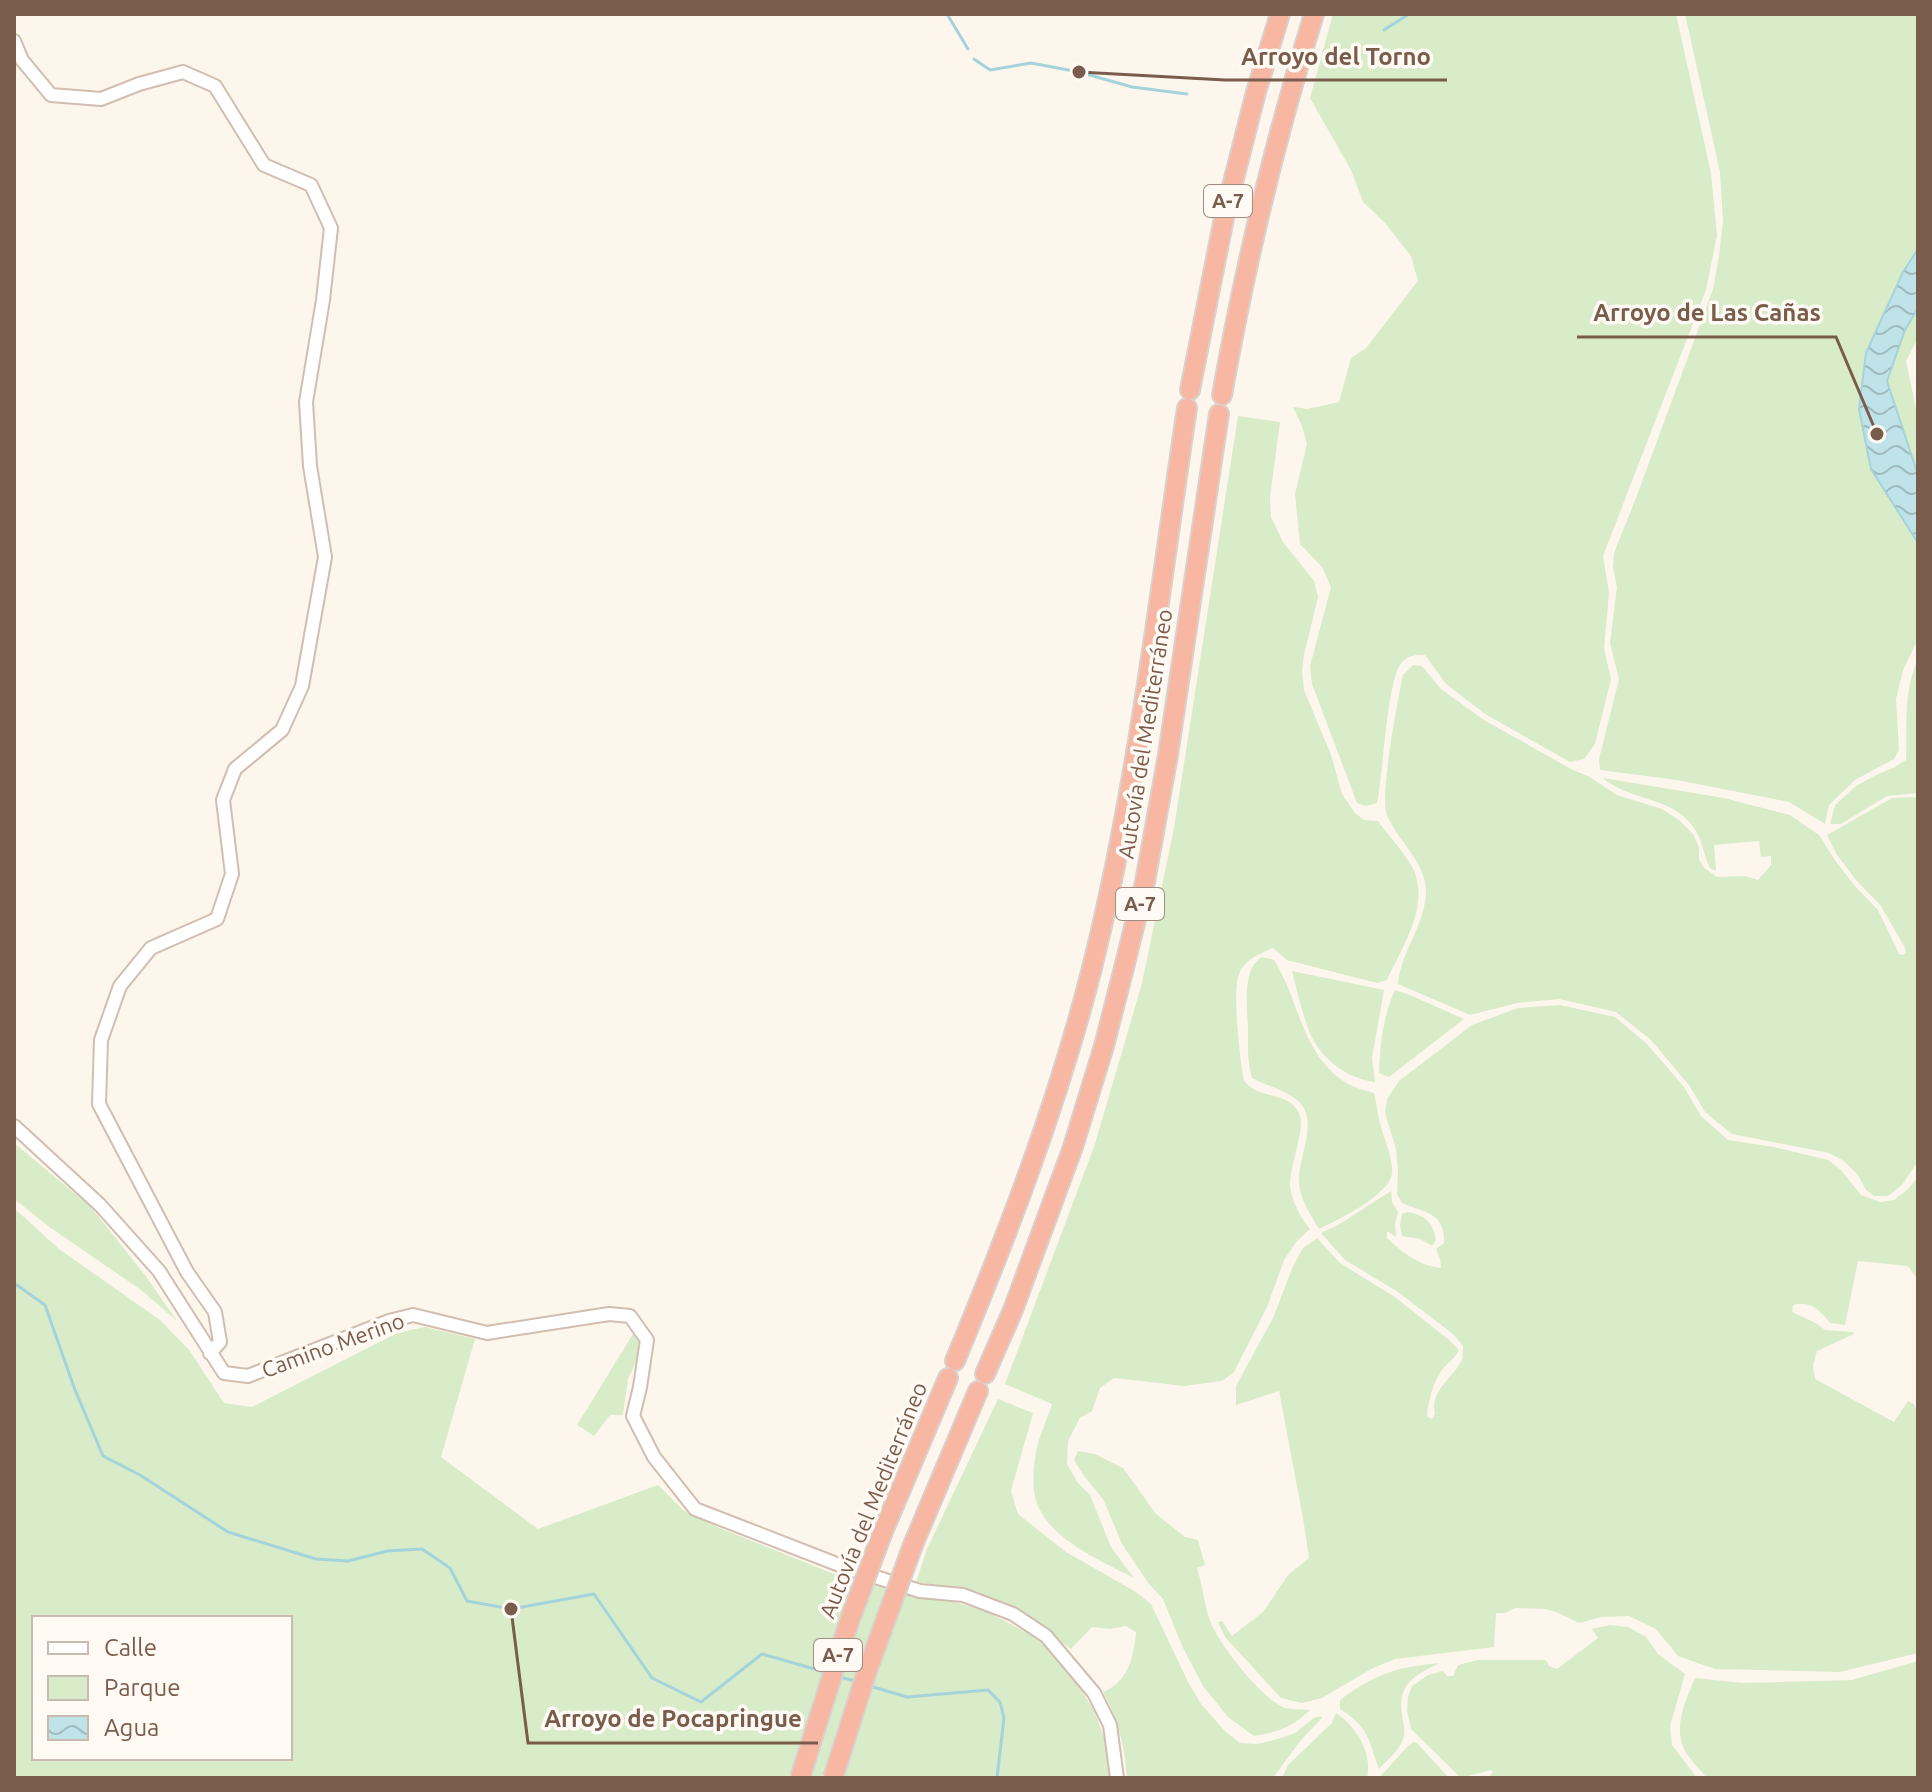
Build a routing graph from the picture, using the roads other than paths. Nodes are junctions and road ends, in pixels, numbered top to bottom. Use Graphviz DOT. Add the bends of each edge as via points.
graph roads {
  1 [pos="1280,14"];
  2 [pos="1314,14"];
  3 [pos="14,41"];
  4 [pos="14,1126"];
  5 [pos="210,1353"];
  6 [pos="800,1778"];
  7 [pos="833,1778"];
  8 [pos="1117,1778"];
  1 -- 6 [label="highway, Autovía del Mediterráneo / A-7, bridge" via="1224,218 1188,399 1137,744 1091,970 1035,1157 882,1534"];
  2 -- 7 [label="highway, Autovía del Mediterráneo / A-7, bridge" via="1260,205 1237,311 1168,755 1145,882 1104,1046 1013,1310 913,1545"];
  3 -- 5 [label="street" via="22,60 51,95 101,99 183,72 215,86 264,165 311,185 331,228 306,402 325,557 302,686 282,730 235,769 223,800 232,874 217,919 151,948 120,986 101,1040 99,1104 187,1272 215,1312 220,1342"];
  4 -- 5 [label="street, Camino Merino" via="100,1205 159,1271"];
  5 -- 8 [label="street, Camino Merino" via="224,1373 248,1376 413,1315 487,1333 609,1314 630,1316 647,1340 633,1416 654,1457 695,1509 847,1568 920,1591 963,1595 1013,1614 1046,1636 1094,1693 1110,1725"];
}
